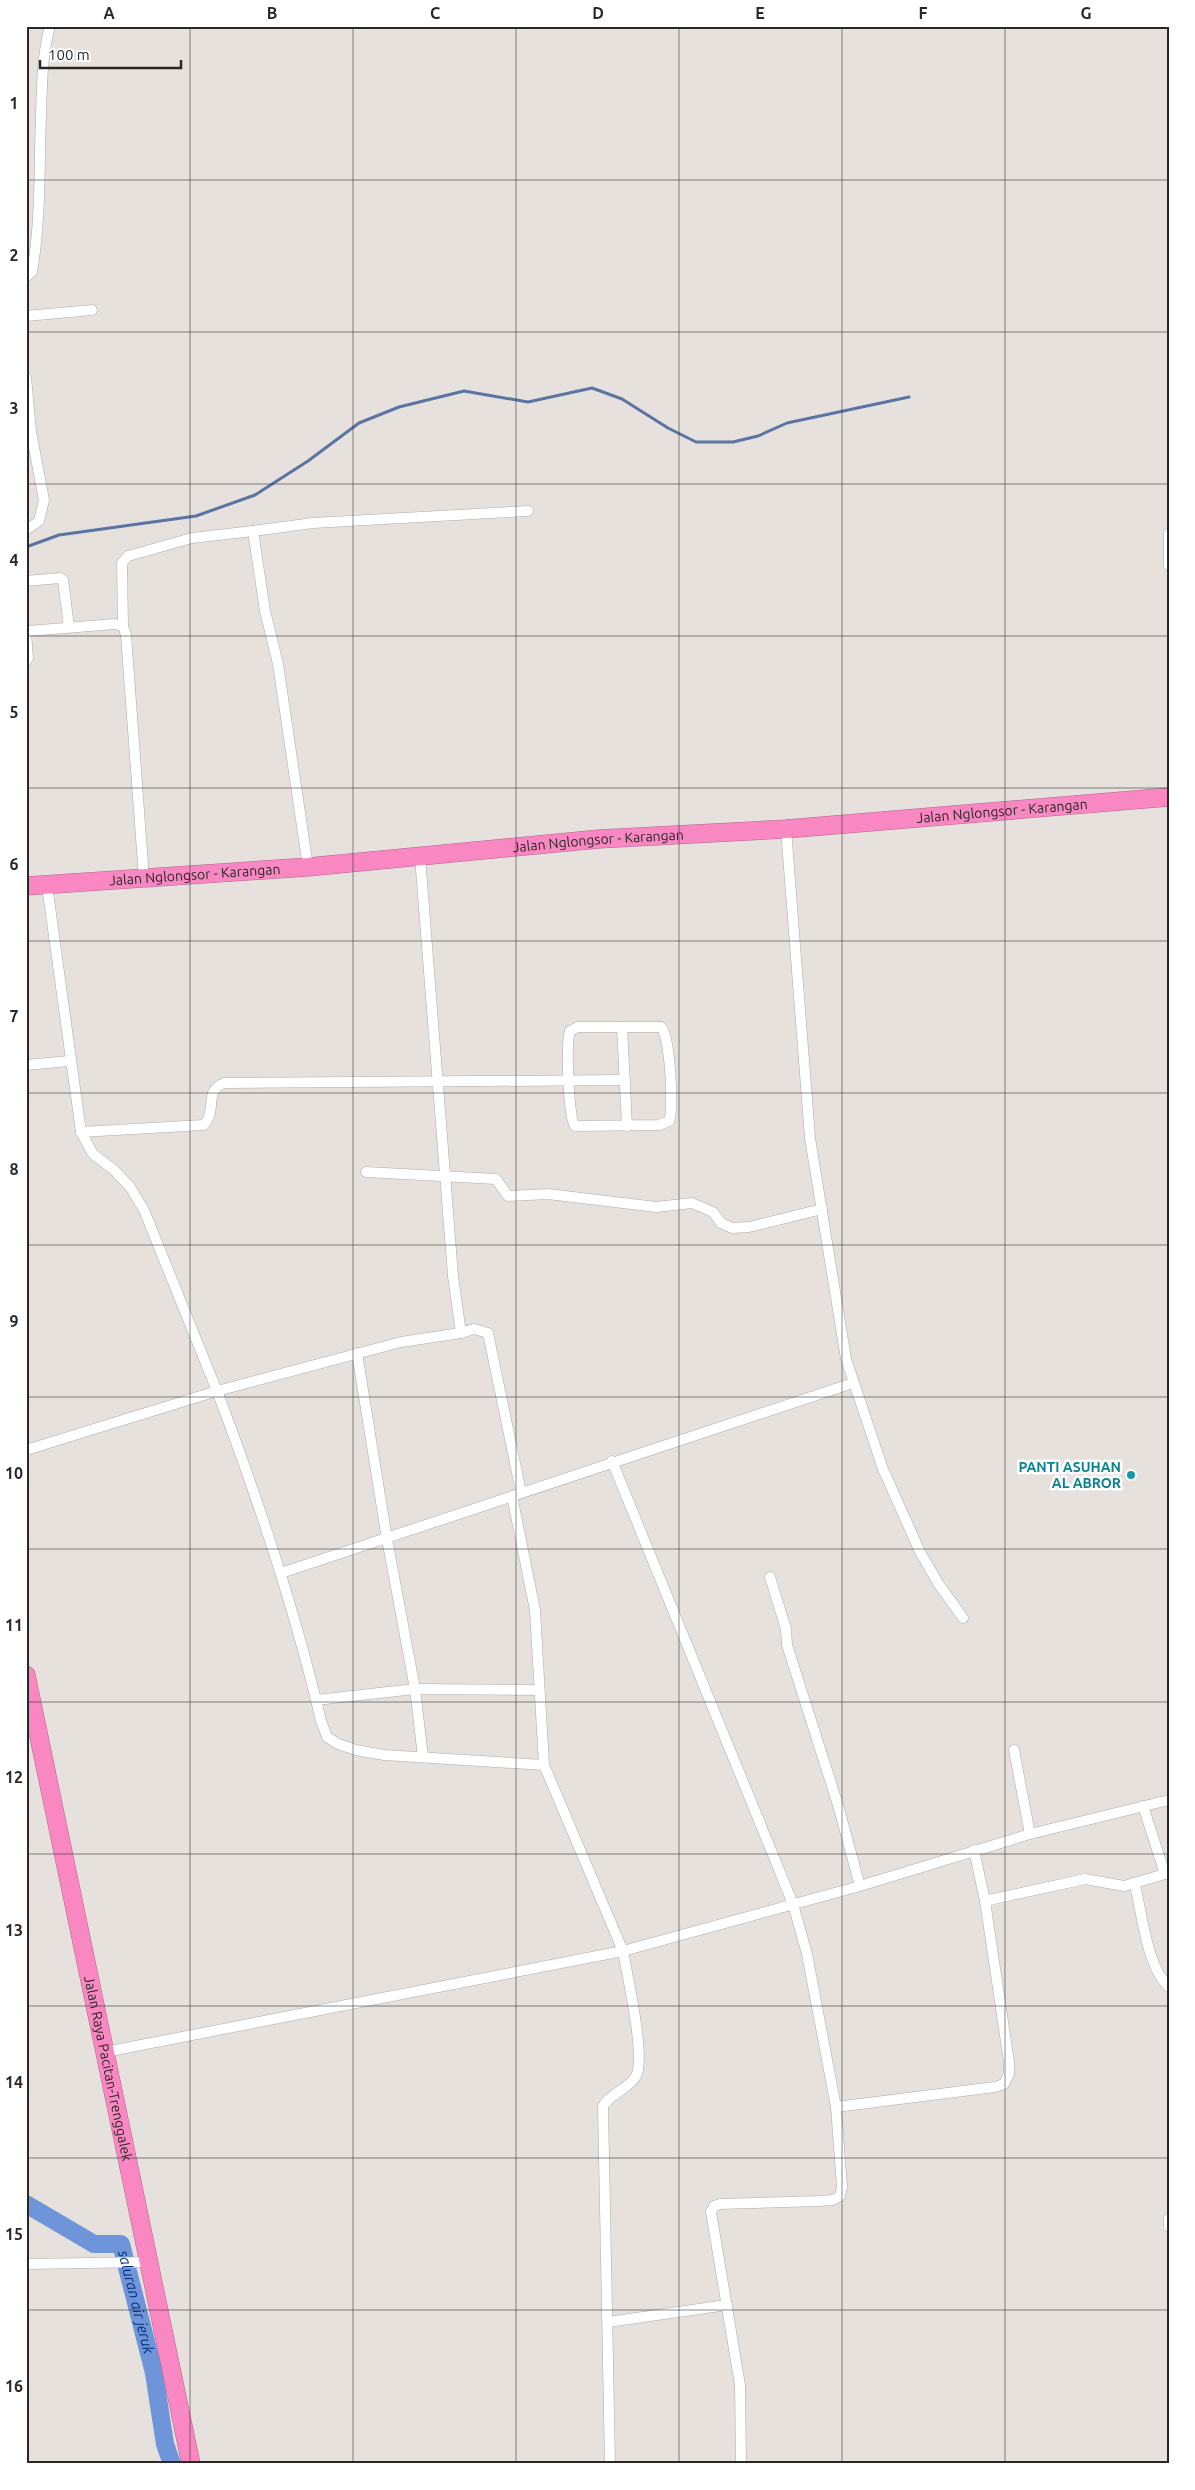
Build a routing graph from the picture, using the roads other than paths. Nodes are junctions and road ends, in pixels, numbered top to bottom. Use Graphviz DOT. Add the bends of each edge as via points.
graph roads {
  1 [pos="50,26"];
  2 [pos="26,277"];
  3 [pos="92,310"];
  4 [pos="26,316"];
  5 [pos="26,377"];
  6 [pos="528,512"];
  7 [pos="26,530"];
  8 [pos="253,531"];
  9 [pos="1169,533"];
  10 [pos="1169,566"];
  11 [pos="26,581"];
  12 [pos="123,626"];
  13 [pos="69,627"];
  14 [pos="26,661"];
  15 [pos="1169,797"];
  16 [pos="786,829"];
  17 [pos="420,858"];
  18 [pos="308,867"];
  19 [pos="144,878"];
  20 [pos="47,885"];
  21 [pos="26,886"];
  22 [pos="622,1027"];
  23 [pos="69,1061"];
  24 [pos="26,1065"];
  25 [pos="439,1080"];
  26 [pos="626,1080"];
  27 [pos="569,1081"];
  28 [pos="627,1126"];
  29 [pos="80,1132"];
  30 [pos="366,1172"];
  31 [pos="446,1178"];
  32 [pos="822,1209"];
  33 [pos="461,1333"];
  34 [pos="357,1353"];
  35 [pos="853,1383"];
  36 [pos="217,1391"];
  37 [pos="26,1450"];
  38 [pos="612,1462"];
  39 [pos="517,1494"];
  40 [pos="387,1539"];
  41 [pos="280,1573"];
  42 [pos="770,1577"];
  43 [pos="963,1618"];
  44 [pos="26,1675"];
  45 [pos="416,1689"];
  46 [pos="539,1690"];
  47 [pos="316,1700"];
  48 [pos="1014,1750"];
  49 [pos="423,1757"];
  50 [pos="544,1765"];
  51 [pos="1169,1800"];
  52 [pos="1143,1806"];
  53 [pos="1030,1834"];
  54 [pos="974,1850"];
  55 [pos="1167,1874"];
  56 [pos="1135,1885"];
  57 [pos="860,1886"];
  58 [pos="985,1901"];
  59 [pos="793,1904"];
  60 [pos="623,1951"];
  61 [pos="1169,1987"];
  62 [pos="105,2052"];
  63 [pos="836,2107"];
  64 [pos="1169,2218"];
  65 [pos="1169,2227"];
  66 [pos="140,2262"];
  67 [pos="26,2264"];
  68 [pos="727,2305"];
  69 [pos="608,2322"];
  70 [pos="191,2464"];
  71 [pos="610,2464"];
  72 [pos="741,2464"];
  1 -- 2 [label="street" via="42,82 37,232 32,272"];
  3 -- 4 [label="street"];
  5 -- 7 [label="street" via="30,432 44,500 39,521"];
  6 -- 8 [label="street" via="313,523"];
  8 -- 12 [label="street" via="192,538 128,556 122,564"];
  8 -- 18 [label="street" via="280,672"];
  9 -- 10 [label="street"];
  11 -- 13 [label="street" via="63,580"];
  12 -- 13 [label="street"];
  12 -- 19 [label="street"];
  13 -- 14 [label="street" via="28,631"];
  15 -- 16 [label="highway, Jalan Nglongsor - Karangan"];
  16 -- 17 [label="highway, Jalan Nglongsor - Karangan" via="598,839"];
  16 -- 32 [label="street" via="810,1138"];
  17 -- 18 [label="highway, Jalan Nglongsor - Karangan"];
  17 -- 25 [label="street"];
  18 -- 19 [label="highway, Jalan Nglongsor - Karangan"];
  19 -- 20 [label="highway, Jalan Nglongsor - Karangan"];
  20 -- 21 [label="highway, Jalan Nglongsor - Karangan"];
  20 -- 23 [label="street"];
  22 -- 26 [label="street"];
  22 -- 27 [label="street" via="578,1027 570,1031"];
  22 -- 28 [label="street" via="657,1026 664,1029 672,1110 669,1121 665,1123"];
  23 -- 24 [label="street"];
  23 -- 29 [label="street"];
  25 -- 27 [label="street"];
  25 -- 29 [label="street" via="224,1083 212,1092 211,1113 204,1125"];
  25 -- 31 [label="street"];
  26 -- 27 [label="street"];
  26 -- 28 [label="street"];
  27 -- 28 [label="street" via="571,1119 575,1126"];
  29 -- 36 [label="street" via="93,1154 130,1187 144,1210"];
  30 -- 31 [label="street"];
  31 -- 32 [label="street" via="496,1179 508,1196 548,1194 656,1208 692,1203 713,1212 721,1223 732,1228 749,1228"];
  31 -- 33 [label="street"];
  32 -- 35 [label="street" via="846,1359"];
  33 -- 34 [label="street"];
  33 -- 39 [label="street" via="474,1329 488,1333"];
  34 -- 36 [label="street"];
  34 -- 40 [label="street"];
  35 -- 38 [label="street"];
  35 -- 43 [label="street" via="883,1469 920,1552"];
  36 -- 37 [label="street"];
  36 -- 41 [label="street" via="250,1478"];
  38 -- 39 [label="street"];
  38 -- 59 [label="street"];
  39 -- 40 [label="street"];
  39 -- 46 [label="street" via="534,1610"];
  40 -- 41 [label="street"];
  40 -- 45 [label="street"];
  41 -- 47 [label="street"];
  42 -- 57 [label="street" via="787,1633 787,1645"];
  44 -- 62 [label="highway, Jalan Raya Pacitan-Trenggalek"];
  45 -- 46 [label="street"];
  45 -- 47 [label="street"];
  45 -- 49 [label="street"];
  46 -- 50 [label="street"];
  47 -- 49 [label="street" via="327,1737 338,1744 384,1755"];
  48 -- 53 [label="street"];
  49 -- 50 [label="street"];
  50 -- 60 [label="street"];
  51 -- 52 [label="street"];
  52 -- 53 [label="street"];
  52 -- 55 [label="street"];
  53 -- 54 [label="street"];
  54 -- 57 [label="street"];
  54 -- 58 [label="street"];
  55 -- 56 [label="street"];
  56 -- 58 [label="street" via="1085,1879"];
  56 -- 61 [label="street" via="1154,1965 1159,1978"];
  57 -- 59 [label="street"];
  58 -- 63 [label="street" via="1009,2062 1009,2074 1004,2084 995,2088"];
  59 -- 60 [label="street"];
  59 -- 63 [label="street" via="808,1954"];
  60 -- 62 [label="street"];
  60 -- 69 [label="street" via="639,2067 633,2081 606,2100 603,2106"];
  62 -- 66 [label="highway, Jalan Raya Pacitan-Trenggalek"];
  63 -- 68 [label="street" via="840,2196 833,2200 714,2206 712,2220"];
  64 -- 65 [label="street"];
  66 -- 67 [label="street"];
  66 -- 70 [label="highway, Jalan Raya Pacitan-Trenggalek"];
  68 -- 69 [label="street"];
  68 -- 72 [label="street" via="740,2384"];
  69 -- 71 [label="street"];
}
